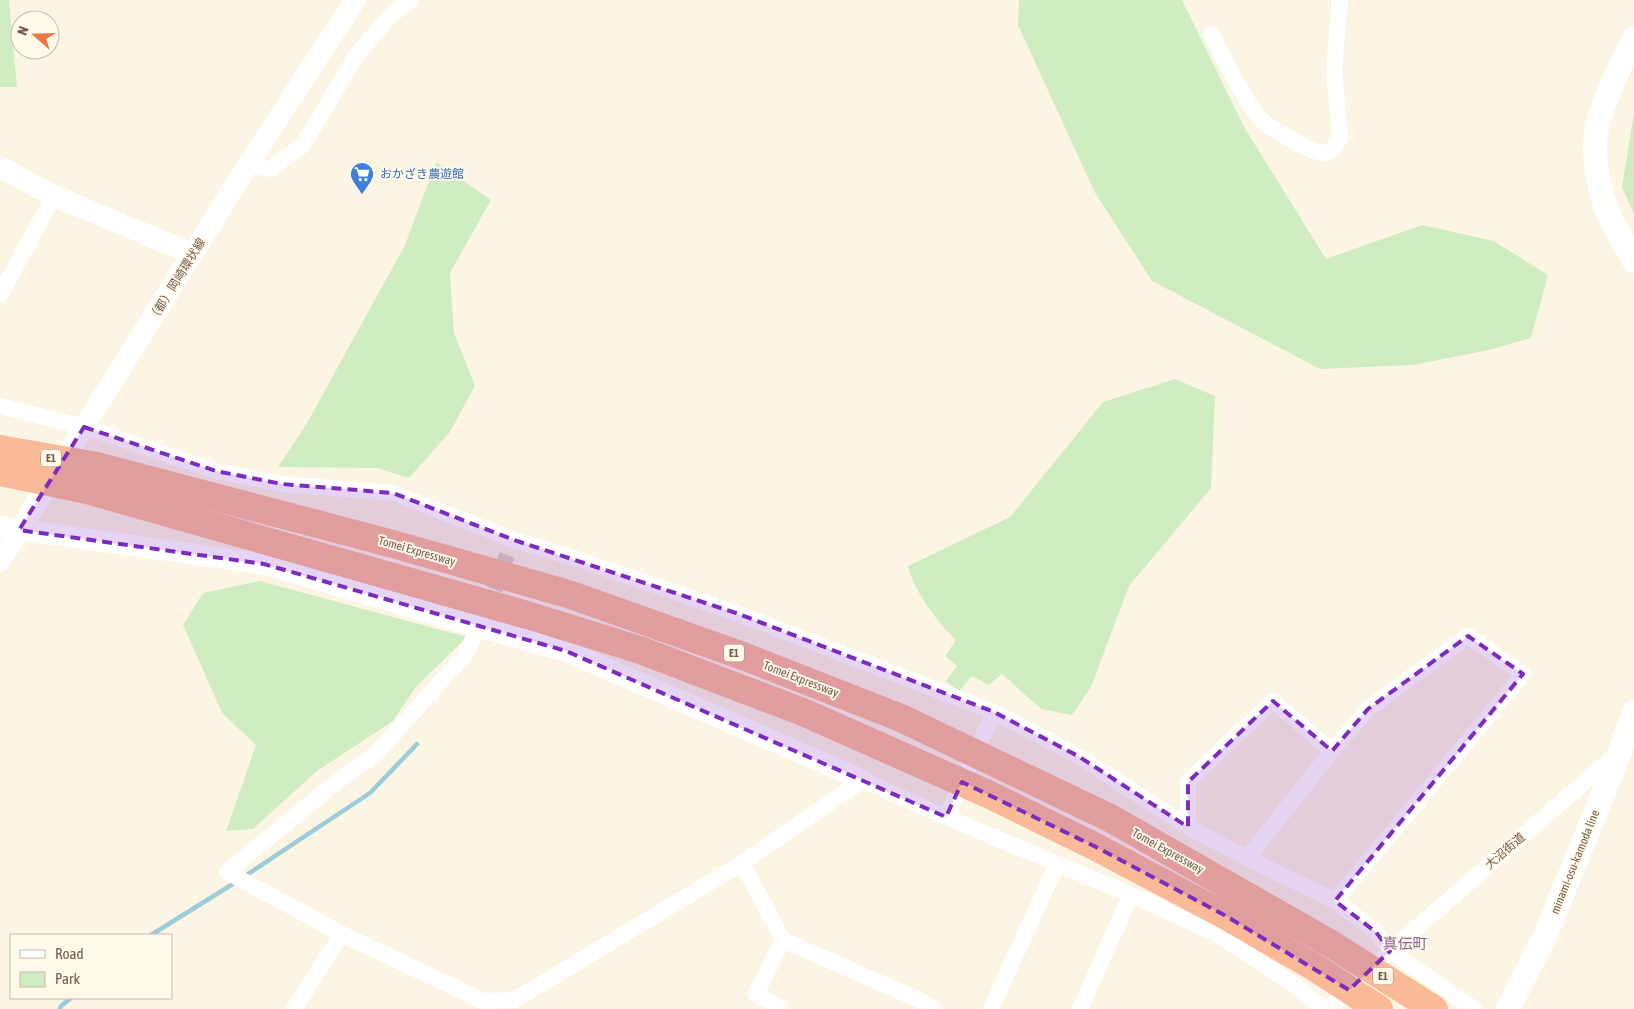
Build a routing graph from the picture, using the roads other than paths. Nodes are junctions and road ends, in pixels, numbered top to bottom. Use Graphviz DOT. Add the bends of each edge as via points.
graph roads {
  1 [pos="355,0"];
  2 [pos="411,0"];
  3 [pos="1340,0"];
  4 [pos="1211,34"];
  5 [pos="1634,38"];
  6 [pos="248,164"];
  7 [pos="0,167"];
  8 [pos="54,196"];
  9 [pos="193,254"];
  10 [pos="1634,261"];
  11 [pos="0,295"];
  12 [pos="0,406"];
  13 [pos="84,427"];
  14 [pos="2,457"];
  15 [pos="92,478"];
  16 [pos="10,528"];
  17 [pos="0,561"];
  18 [pos="481,622"];
  19 [pos="1634,712"];
  20 [pos="991,718"];
  21 [pos="1332,751"];
  22 [pos="1627,757"];
  23 [pos="863,780"];
  24 [pos="949,810"];
  25 [pos="1188,827"];
  26 [pos="1247,858"];
  27 [pos="742,863"];
  28 [pos="1057,864"];
  29 [pos="1131,895"];
  30 [pos="1335,901"];
  31 [pos="342,934"];
  32 [pos="784,940"];
  33 [pos="1390,951"];
  34 [pos="916,1004"];
  35 [pos="480,1005"];
  36 [pos="294,1009"];
  37 [pos="781,1009"];
  38 [pos="934,1009"];
  39 [pos="991,1009"];
  40 [pos="1080,1009"];
  41 [pos="1324,1009"];
  42 [pos="1328,1009"];
  43 [pos="1379,1009"];
  44 [pos="1434,1009"];
  45 [pos="1474,1009"];
  46 [pos="1508,1009"];
  1 -- 6 [label="street, （都）岡崎環状線"];
  2 -- 6 [label="street" via="390,16 356,56 303,145 270,170"];
  3 -- 4 [label="street" via="1334,70 1340,137 1332,150 1325,153 1296,142 1261,121"];
  5 -- 10 [label="main road" via="1621,63 1596,134 1600,189"];
  6 -- 9 [label="street, （都）岡崎環状線"];
  7 -- 8 [label="street"];
  8 -- 9 [label="street"];
  8 -- 11 [label="street"];
  9 -- 13 [label="street, （都）岡崎環状線"];
  12 -- 13 [label="street"];
  13 -- 16 [label="street, （都）岡崎環状線"];
  13 -- 20 [label="street" via="216,471 282,484 393,493 511,547 571,557 736,614"];
  14 -- 15 [label="highway, Tomei Expressway / E1"];
  15 -- 43 [label="highway, Tomei Expressway / E1" via="640,650 794,709 990,795 1096,846 1226,916"];
  15 -- 44 [label="highway, Tomei Expressway / E1" via="393,544 559,592 743,656 901,718 1110,818 1331,944"];
  16 -- 17 [label="street, （都）岡崎環状線"];
  16 -- 18 [label="street" via="264,564"];
  18 -- 23 [label="street" via="566,651"];
  18 -- 31 [label="street" via="466,653 376,754 339,780 227,872"];
  19 -- 22 [label="main road, minami-osu-kamoda line"];
  20 -- 24 [label="street"];
  20 -- 25 [label="street" via="1078,756"];
  21 -- 25 [label="street" via="1273,701 1188,782"];
  21 -- 26 [label="street"];
  21 -- 30 [label="street" via="1368,709 1468,636 1523,674"];
  22 -- 33 [label="street, 大沼街道"];
  22 -- 46 [label="main road, minami-osu-kamoda line"];
  23 -- 24 [label="street"];
  23 -- 27 [label="street"];
  24 -- 28 [label="street"];
  25 -- 26 [label="street"];
  26 -- 30 [label="street"];
  27 -- 32 [label="street"];
  27 -- 35 [label="street" via="515,1000"];
  28 -- 29 [label="street"];
  28 -- 39 [label="street"];
  29 -- 40 [label="street"];
  29 -- 41 [label="street" via="1221,936 1296,986"];
  30 -- 33 [label="street" via="1376,932"];
  31 -- 35 [label="street"];
  31 -- 36 [label="street"];
  32 -- 34 [label="street"];
  32 -- 37 [label="street" via="756,994"];
  33 -- 42 [label="street, 大沼街道"];
  33 -- 45 [label="street"];
  34 -- 38 [label="street"];
}
